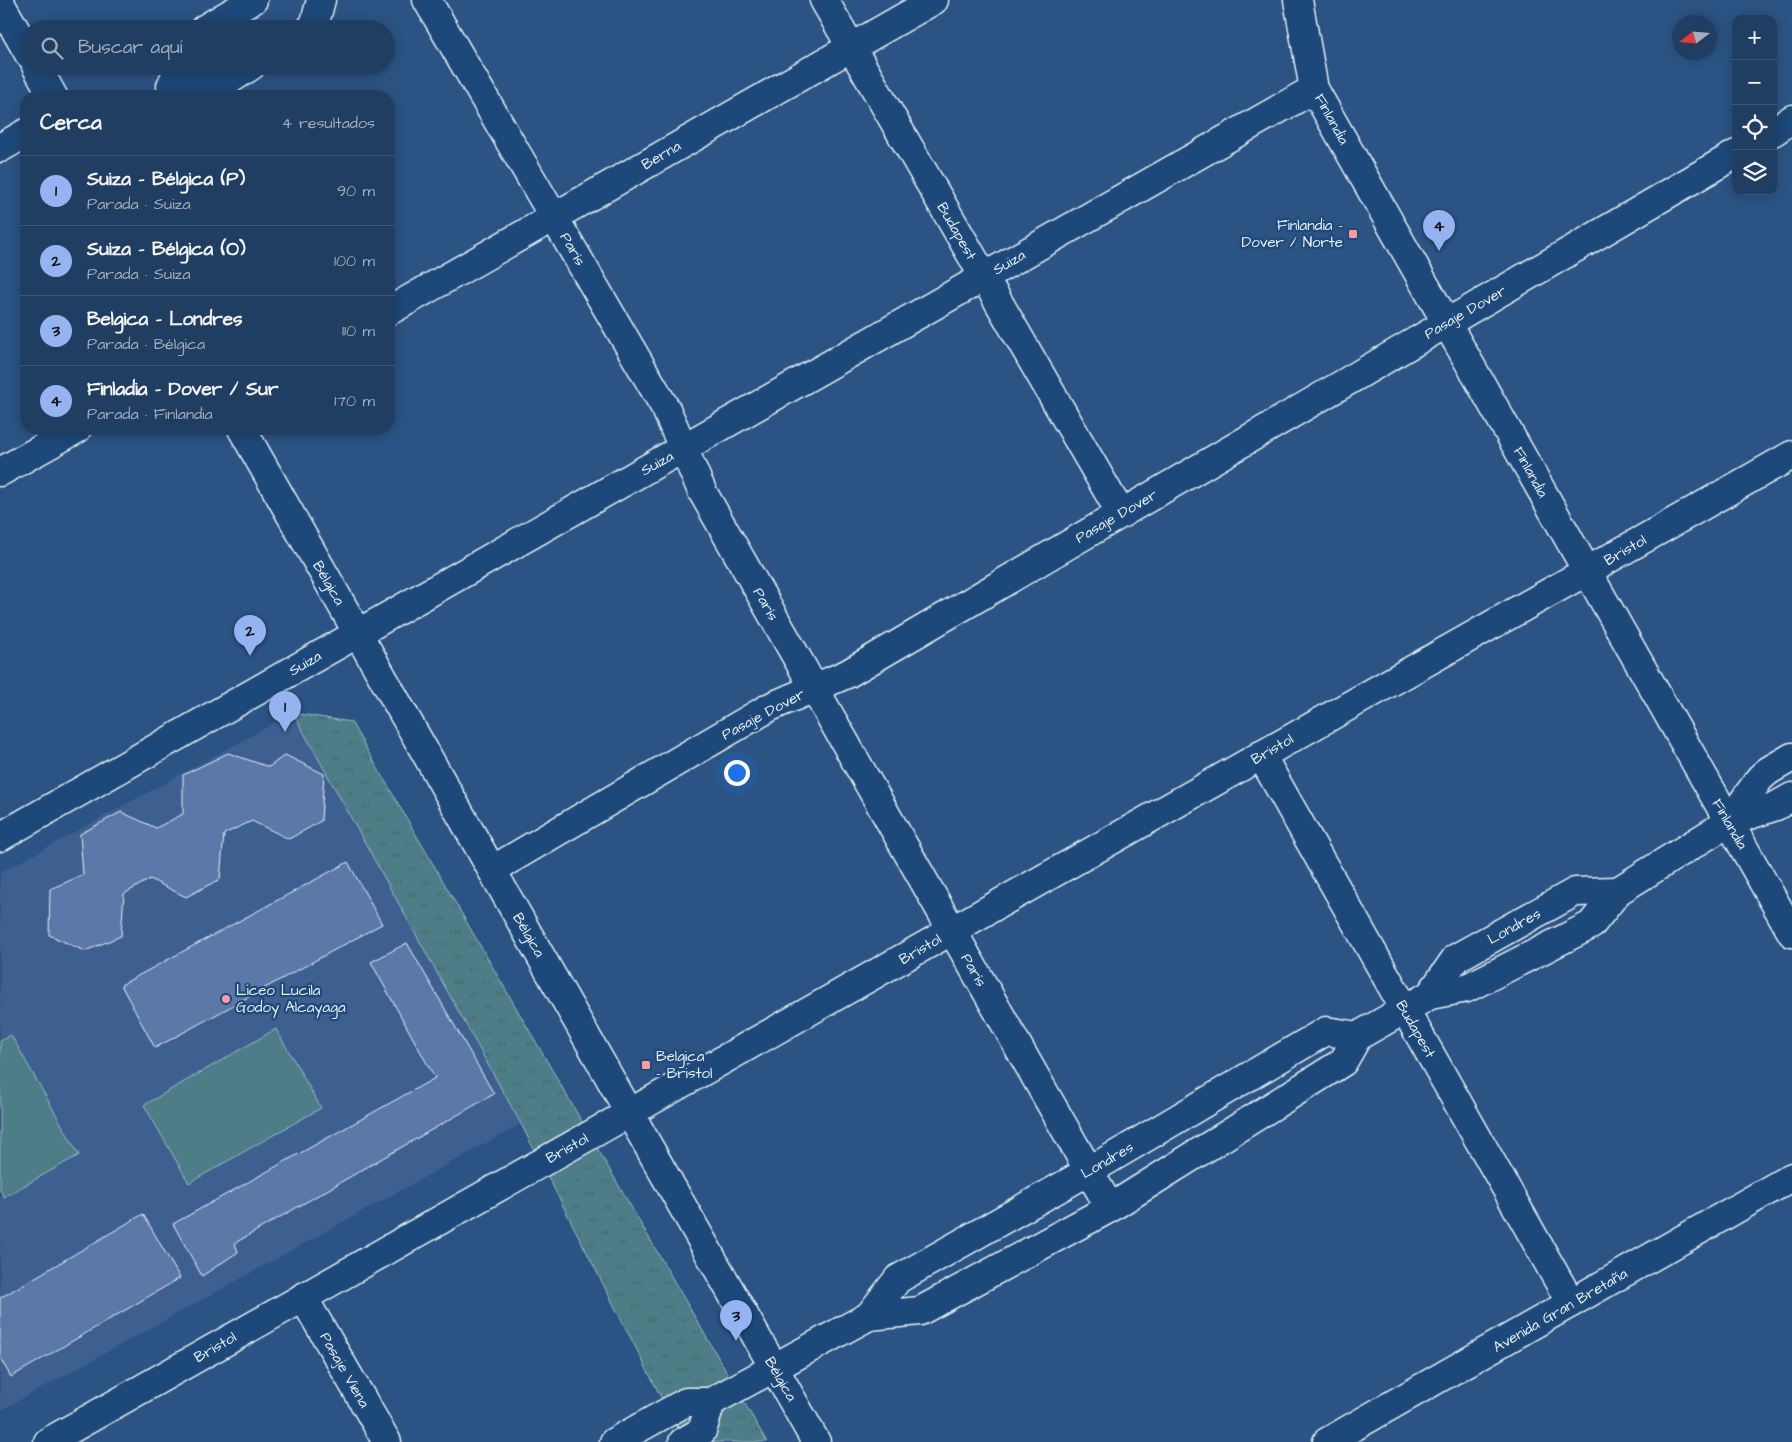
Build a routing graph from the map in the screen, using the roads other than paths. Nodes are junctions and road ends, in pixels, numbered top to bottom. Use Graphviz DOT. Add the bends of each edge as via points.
graph roads {
  1 [pos="253,0"];
  2 [pos="321,0"];
  3 [pos="427,0"];
  4 [pos="824,0"];
  5 [pos="934,0"];
  6 [pos="1298,0"];
  7 [pos="0,3"];
  8 [pos="219,20"];
  9 [pos="316,20"];
  10 [pos="20,38"];
  11 [pos="851,48"];
  12 [pos="41,75"];
  13 [pos="176,75"];
  14 [pos="238,75"];
  15 [pos="1314,89"];
  16 [pos="50,90"];
  17 [pos="1792,119"];
  18 [pos="1777,129"];
  19 [pos="20,136"];
  20 [pos="0,148"];
  21 [pos="1732,156"];
  22 [pos="554,217"];
  23 [pos="984,277"];
  24 [pos="395,308"];
  25 [pos="1447,323"];
  26 [pos="66,435"];
  27 [pos="245,435"];
  28 [pos="683,448"];
  29 [pos="1792,455"];
  30 [pos="0,472"];
  31 [pos="1121,514"];
  32 [pos="1587,571"];
  33 [pos="358,633"];
  34 [pos="814,688"];
  35 [pos="1261,756"];
  36 [pos="1792,757"];
  37 [pos="1792,797"];
  38 [pos="1729,822"];
  39 [pos="0,837"];
  40 [pos="492,870"];
  41 [pos="1618,892"];
  42 [pos="952,930"];
  43 [pos="1792,933"];
  44 [pos="1430,995"];
  45 [pos="1405,1009"];
  46 [pos="1358,1036"];
  47 [pos="630,1113"];
  48 [pos="1089,1171"];
  49 [pos="1792,1177"];
  50 [pos="1110,1208"];
  51 [pos="303,1297"];
  52 [pos="1571,1303"];
  53 [pos="869,1316"];
  54 [pos="774,1368"];
  55 [pos="711,1402"];
  56 [pos="48,1442"];
  57 [pos="387,1442"];
  58 [pos="614,1442"];
  59 [pos="683,1442"];
  60 [pos="816,1442"];
  61 [pos="1327,1442"];
  1 -- 8 [label="street"];
  2 -- 9 [label="street"];
  3 -- 22 [label="street, París"];
  4 -- 11 [label="street, Budapest"];
  5 -- 11 [label="street, Berna"];
  6 -- 15 [label="street, Finlandia"];
  7 -- 10 [label="street"];
  11 -- 22 [label="street, Berna"];
  11 -- 23 [label="street, Budapest"];
  12 -- 16 [label="street"];
  13 -- 14 [label="street" via="171,86 224,84"];
  15 -- 23 [label="street, Suiza"];
  15 -- 25 [label="street, Finlandia"];
  17 -- 18 [label="street"];
  19 -- 20 [label="street"];
  21 -- 25 [label="street, Pasaje Dover"];
  22 -- 24 [label="street, Berna"];
  22 -- 28 [label="street, París" via="666,409"];
  23 -- 28 [label="street, Suiza"];
  23 -- 31 [label="street, Budapest"];
  25 -- 31 [label="street, Pasaje Dover"];
  25 -- 32 [label="street, Finlandia"];
  26 -- 30 [label="street"];
  27 -- 33 [label="street, Bélgica"];
  28 -- 33 [label="street, Suiza"];
  28 -- 34 [label="street, París" via="702,491"];
  29 -- 32 [label="street, Bristol"];
  31 -- 34 [label="street, Pasaje Dover" via="847,674"];
  32 -- 35 [label="street, Bristol"];
  32 -- 38 [label="street, Finlandia"];
  33 -- 39 [label="street, Suiza"];
  33 -- 40 [label="street, Bélgica"];
  34 -- 40 [label="street, Pasaje Dover" via="770,707"];
  34 -- 42 [label="street, París"];
  35 -- 42 [label="street, Bristol"];
  35 -- 45 [label="street, Budapest"];
  36 -- 38 [label="street, Londres" via="1760,778"];
  37 -- 38 [label="street, Londres"];
  38 -- 41 [label="street, Londres"];
  38 -- 43 [label="street, Finlandia"];
  40 -- 47 [label="street, Bélgica"];
  41 -- 44 [label="street, Londres" via="1591,925 1467,988"];
  41 -- 44 [label="street, Londres" via="1575,892 1456,958"];
  42 -- 47 [label="street, Bristol"];
  42 -- 48 [label="street, París"];
  44 -- 45 [label="street, Londres"];
  45 -- 46 [label="street, Londres"];
  45 -- 52 [label="street, Budapest"];
  46 -- 48 [label="street, Londres" via="1326,1031"];
  46 -- 50 [label="street, Londres" via="1343,1062"];
  47 -- 51 [label="street, Bristol"];
  47 -- 54 [label="street, Bélgica"];
  48 -- 50 [label="street, París"];
  48 -- 53 [label="street, Londres" via="898,1279"];
  49 -- 52 [label="street, Avenida Gran Bretaña"];
  50 -- 53 [label="street, Londres" via="920,1311"];
  51 -- 56 [label="street, Bristol"];
  51 -- 57 [label="street, Pasaje Viena"];
  52 -- 61 [label="street, Avenida Gran Bretaña"];
  53 -- 54 [label="street, Londres"];
  54 -- 55 [label="street, Londres"];
  54 -- 60 [label="street, Bélgica"];
  55 -- 58 [label="street, Londres" via="686,1402"];
  55 -- 59 [label="street" via="702,1432"];
}
